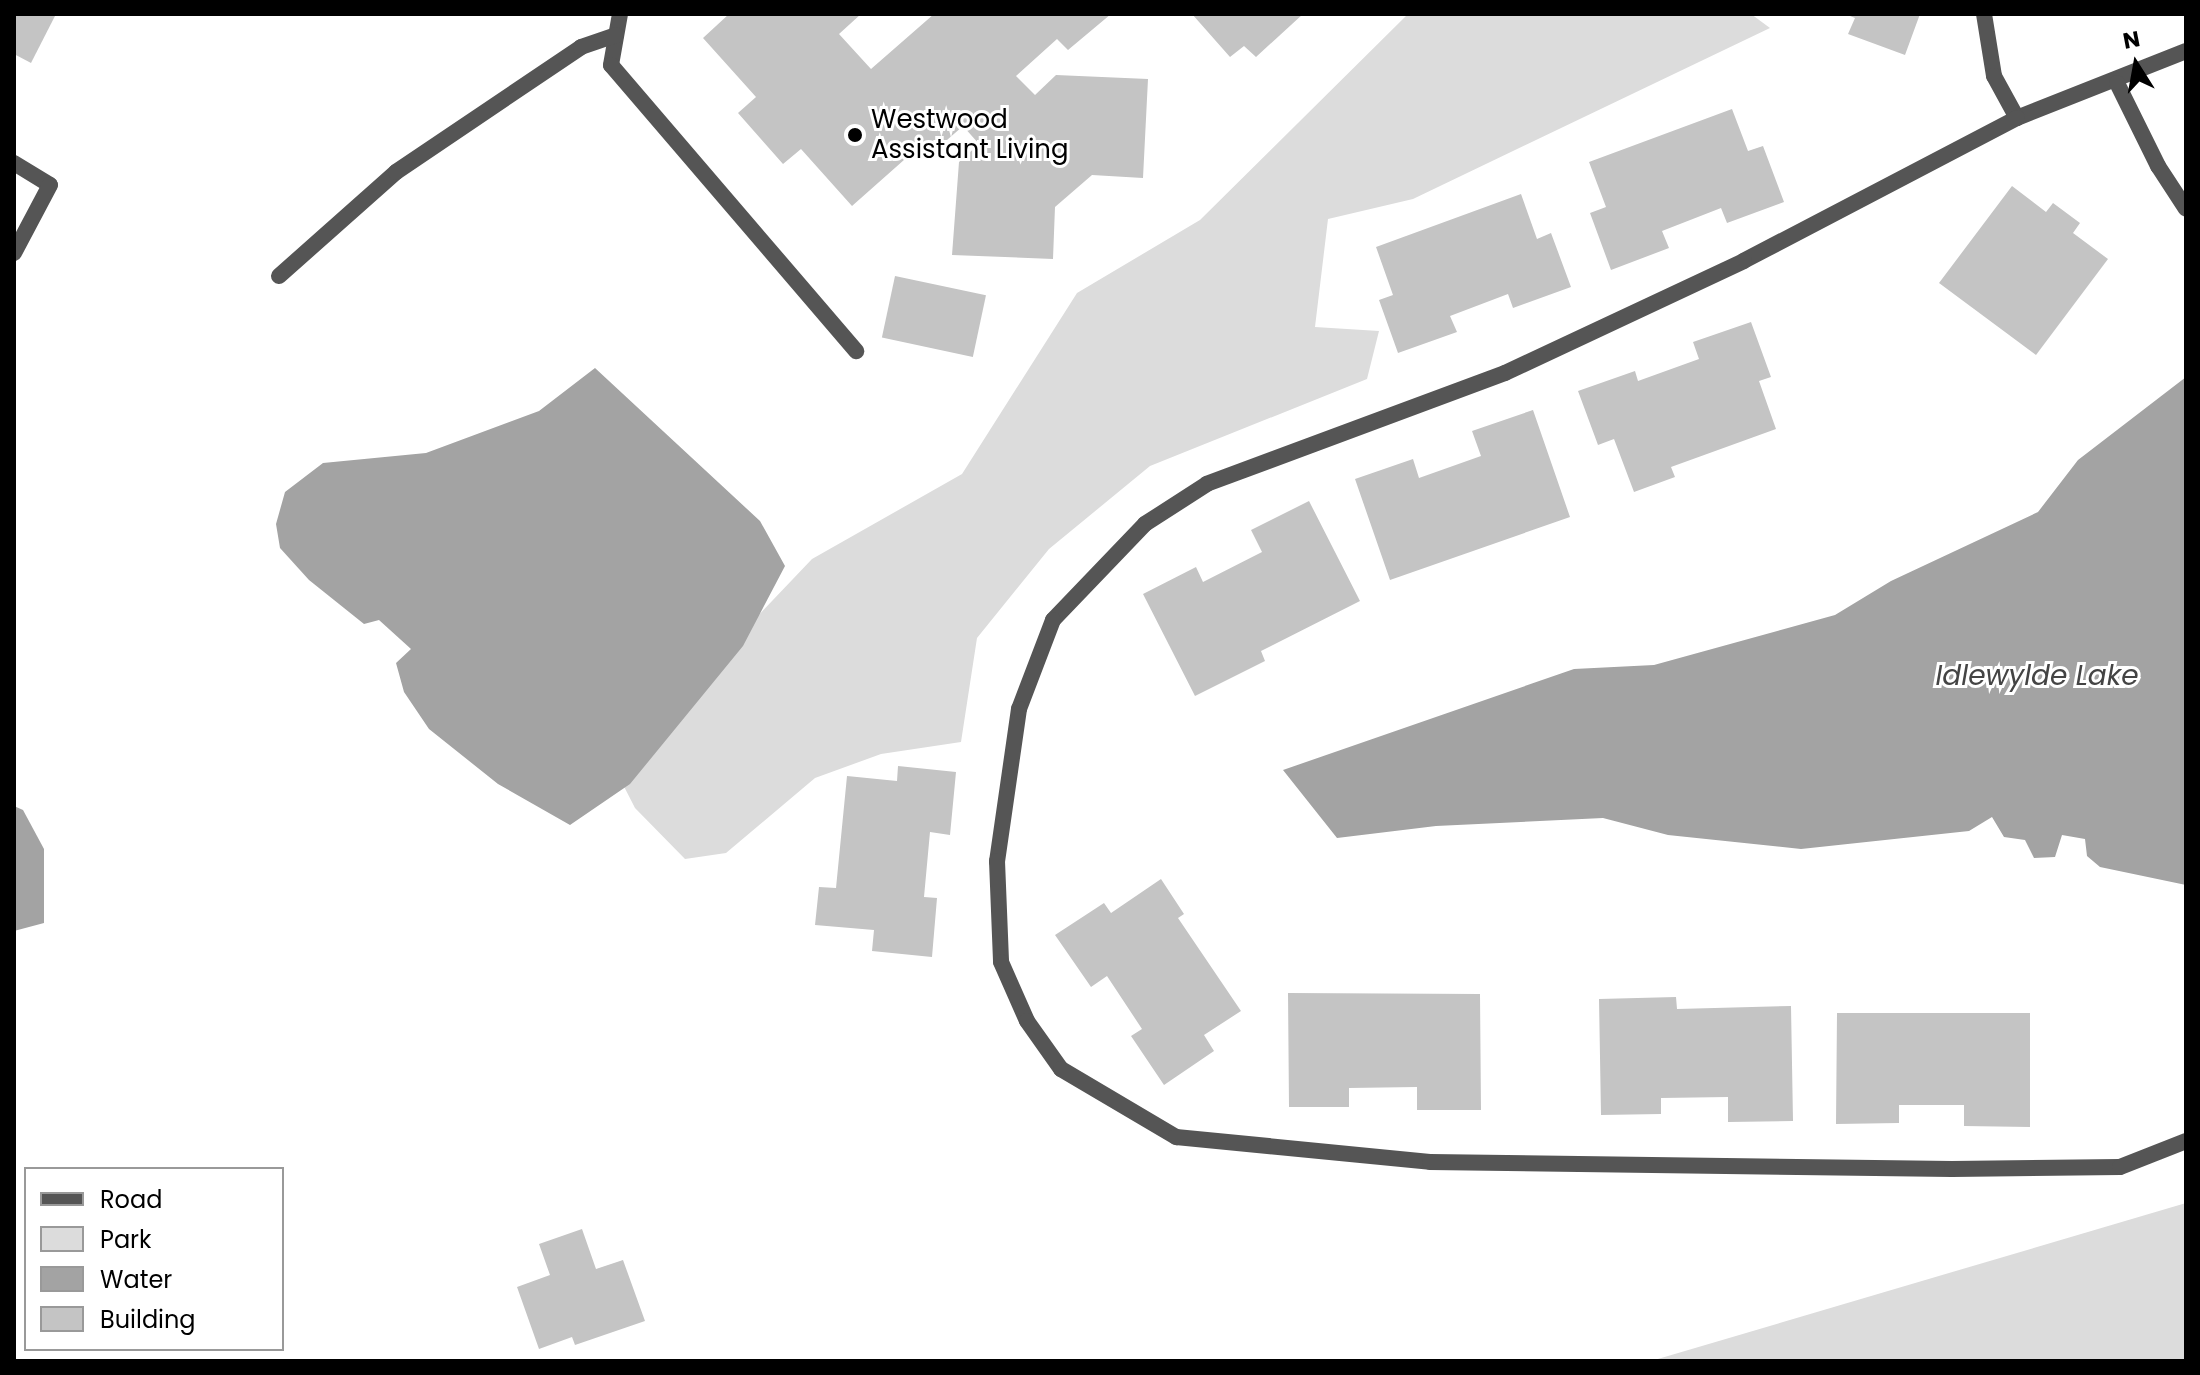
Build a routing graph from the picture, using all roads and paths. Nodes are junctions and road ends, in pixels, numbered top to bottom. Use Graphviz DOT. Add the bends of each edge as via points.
graph roads {
  1 [pos="620,14"];
  2 [pos="1984,14"];
  3 [pos="616,35"];
  4 [pos="2186,51"];
  5 [pos="2117,83"];
  6 [pos="2017,118"];
  7 [pos="14,163"];
  8 [pos="2186,209"];
  9 [pos="14,253"];
  10 [pos="279,276"];
  11 [pos="856,351"];
  12 [pos="2186,1141"];
  1 -- 3 [label="street"];
  2 -- 6 [label="street" via="1994,76"];
  3 -- 10 [label="street" via="581,47 396,172"];
  3 -- 11 [label="street" via="611,65"];
  4 -- 5 [label="street"];
  5 -- 6 [label="street"];
  5 -- 8 [label="street"];
  6 -- 12 [label="street" via="1744,261 1519,367 1207,484 1145,524 1053,620 1019,709 997,861 1001,962 1027,1021 1061,1069 1176,1137 1430,1162 1952,1169 2120,1167"];
  7 -- 9 [label="street" via="50,185"];
}
